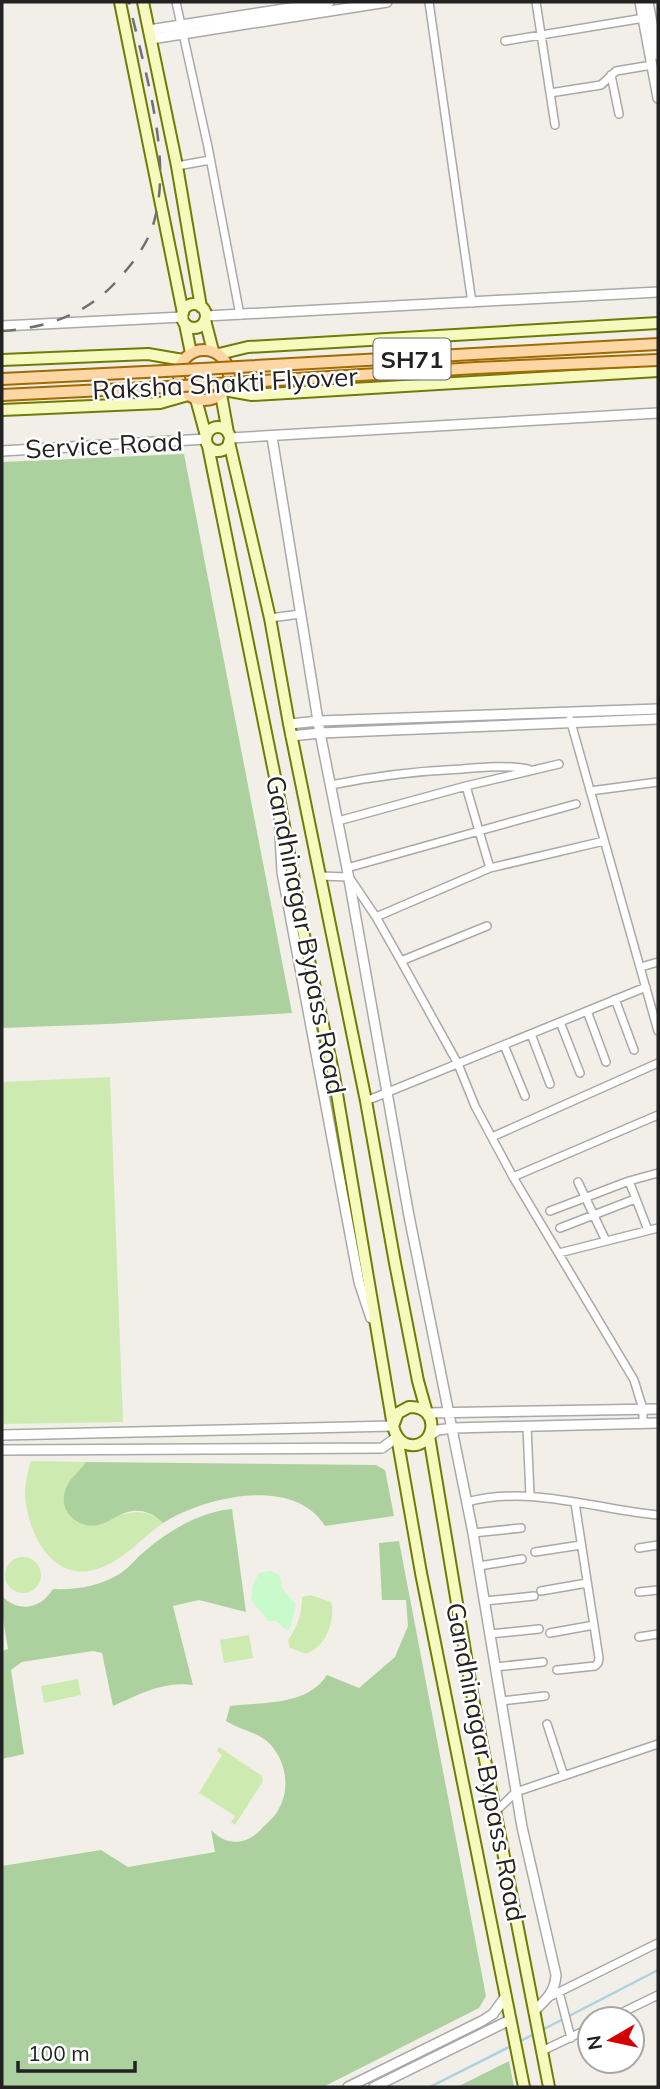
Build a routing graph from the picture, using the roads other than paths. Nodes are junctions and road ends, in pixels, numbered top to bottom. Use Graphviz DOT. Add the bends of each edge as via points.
graph roads {
  1 [pos="120,2"];
  2 [pos="143,2"];
  3 [pos="176,2"];
  4 [pos="329,2"];
  5 [pos="387,2"];
  6 [pos="429,2"];
  7 [pos="536,2"];
  8 [pos="640,2"];
  9 [pos="648,2"];
  10 [pos="644,18"];
  11 [pos="182,29"];
  12 [pos="150,35"];
  13 [pos="541,35"];
  14 [pos="505,41"];
  15 [pos="658,55"];
  16 [pos="652,65"];
  17 [pos="611,75"];
  18 [pos="550,93"];
  19 [pos="658,98"];
  20 [pos="619,114"];
  21 [pos="555,125"];
  22 [pos="210,160"];
  23 [pos="177,166"];
  24 [pos="658,292"];
  25 [pos="472,303"];
  26 [pos="204,314"];
  27 [pos="240,315"];
  28 [pos="184,318"];
  29 [pos="658,323"];
  30 [pos="2,326"];
  31 [pos="658,344"];
  32 [pos="216,353"];
  33 [pos="187,356"];
  34 [pos="2,360"];
  35 [pos="658,360"];
  36 [pos="658,371"];
  37 [pos="2,379"];
  38 [pos="223,392"];
  39 [pos="2,395"];
  40 [pos="192,397"];
  41 [pos="2,410"];
  42 [pos="658,413"];
  43 [pos="229,437"];
  44 [pos="272,437"];
  45 [pos="207,441"];
  46 [pos="2,451"];
  47 [pos="300,614"];
  48 [pos="270,618"];
  49 [pos="658,709"];
  50 [pos="570,717"];
  51 [pos="658,719"];
  52 [pos="319,721"];
  53 [pos="289,724"];
  54 [pos="320,733"];
  55 [pos="291,736"];
  56 [pos="559,764"];
  57 [pos="531,769"];
  58 [pos="658,782"];
  59 [pos="331,785"];
  60 [pos="466,786"];
  61 [pos="590,791"];
  62 [pos="576,804"];
  63 [pos="338,821"];
  64 [pos="479,831"];
  65 [pos="604,841"];
  66 [pos="490,868"];
  67 [pos="348,873"];
  68 [pos="320,876"];
  69 [pos="376,917"];
  70 [pos="487,926"];
  71 [pos="401,961"];
  72 [pos="658,962"];
  73 [pos="640,967"];
  74 [pos="646,986"];
  75 [pos="615,999"];
  76 [pos="587,1011"];
  77 [pos="657,1021"];
  78 [pos="560,1022"];
  79 [pos="658,1031"];
  80 [pos="531,1034"];
  81 [pos="505,1045"];
  82 [pos="634,1049"];
  83 [pos="606,1062"];
  84 [pos="658,1063"];
  85 [pos="458,1064"];
  86 [pos="580,1073"];
  87 [pos="550,1084"];
  88 [pos="387,1091"];
  89 [pos="525,1096"];
  90 [pos="366,1101"];
  91 [pos="658,1115"];
  92 [pos="492,1138"];
  93 [pos="658,1173"];
  94 [pos="513,1177"];
  95 [pos="629,1181"];
  96 [pos="578,1182"];
  97 [pos="585,1198"];
  98 [pos="635,1199"];
  99 [pos="550,1211"];
  100 [pos="592,1215"];
  101 [pos="560,1228"];
  102 [pos="658,1228"];
  103 [pos="648,1230"];
  104 [pos="606,1241"];
  105 [pos="559,1253"];
  106 [pos="643,1409"];
  107 [pos="658,1409"];
  108 [pos="449,1412"];
  109 [pos="427,1413"];
  110 [pos="658,1423"];
  111 [pos="643,1424"];
  112 [pos="527,1426"];
  113 [pos="453,1428"];
  114 [pos="395,1432"];
  115 [pos="2,1435"];
  116 [pos="429,1436"];
  117 [pos="3,1450"];
  118 [pos="530,1496"];
  119 [pos="467,1502"];
  120 [pos="575,1503"];
  121 [pos="658,1516"];
  122 [pos="521,1528"];
  123 [pos="473,1533"];
  124 [pos="581,1545"];
  125 [pos="658,1545"];
  126 [pos="639,1548"];
  127 [pos="535,1552"];
  128 [pos="522,1559"];
  129 [pos="479,1566"];
  130 [pos="587,1583"];
  131 [pos="658,1590"];
  132 [pos="639,1592"];
  133 [pos="485,1601"];
  134 [pos="594,1625"];
  135 [pos="539,1629"];
  136 [pos="550,1633"];
  137 [pos="490,1634"];
  138 [pos="658,1634"];
  139 [pos="639,1637"];
  140 [pos="543,1662"];
  141 [pos="495,1667"];
  142 [pos="557,1670"];
  143 [pos="545,1696"];
  144 [pos="500,1701"];
  145 [pos="547,1724"];
  146 [pos="658,1744"];
  147 [pos="564,1776"];
  148 [pos="516,1792"];
  149 [pos="495,1812"];
  150 [pos="658,1943"];
  151 [pos="559,1992"];
  152 [pos="658,1995"];
  153 [pos="506,1996"];
  154 [pos="549,1997"];
  155 [pos="638,2005"];
  156 [pos="535,2014"];
  157 [pos="511,2024"];
  158 [pos="576,2035"];
  159 [pos="571,2038"];
  160 [pos="542,2048"];
  161 [pos="348,2087"];
  162 [pos="374,2087"];
  163 [pos="524,2087"];
  164 [pos="549,2087"];
  1 -- 28 [label="main road"];
  2 -- 12 [label="main road"];
  3 -- 11 [label="street"];
  4 -- 11 [label="street"];
  5 -- 11 [label="street"];
  6 -- 25 [label="street"];
  7 -- 13 [label="street"];
  8 -- 10 [label="street"];
  9 -- 15 [label="street"];
  10 -- 13 [label="street"];
  10 -- 16 [label="street"];
  11 -- 12 [label="street"];
  11 -- 22 [label="street"];
  12 -- 23 [label="main road"];
  13 -- 14 [label="street"];
  13 -- 18 [label="street"];
  16 -- 17 [label="street"];
  16 -- 19 [label="street"];
  17 -- 18 [label="street" via="601,85"];
  17 -- 20 [label="street"];
  18 -- 21 [label="street"];
  22 -- 23 [label="street"];
  22 -- 27 [label="street"];
  23 -- 26 [label="main road"];
  24 -- 25 [label="street"];
  25 -- 27 [label="street"];
  26 -- 27 [label="street"];
  26 -- 28 [label="main road" via="192,305"];
  26 -- 28 [label="main road" via="197,328"];
  26 -- 32 [label="main road"];
  28 -- 30 [label="street"];
  28 -- 33 [label="main road"];
  29 -- 32 [label="main road" via="248,347"];
  31 -- 37 [label="main road, Raksha Shakti Flyover / SH71, bridge"];
  32 -- 33 [label="main road" via="205,349"];
  32 -- 38 [label="main road" via="229,372"];
  33 -- 34 [label="main road"];
  33 -- 40 [label="main road" via="178,376 183,390"];
  35 -- 39 [label="main road, Raksha Shakti Flyover / SH71, bridge"];
  36 -- 38 [label="main road" via="252,395"];
  38 -- 40 [label="main road" via="208,400"];
  38 -- 43 [label="main road, Gandhinagar Bypass Road"];
  40 -- 41 [label="main road" via="160,404"];
  40 -- 45 [label="main road, Gandhinagar Bypass Road"];
  42 -- 44 [label="street"];
  43 -- 44 [label="street"];
  43 -- 45 [label="main road" via="219,451"];
  43 -- 45 [label="main road" via="218,426 210,429"];
  43 -- 48 [label="main road, Gandhinagar Bypass Road"];
  44 -- 47 [label="street"];
  45 -- 46 [label="street, Service Road"];
  45 -- 114 [label="main road, Gandhinagar Bypass Road" via="334,1076"];
  47 -- 48 [label="street"];
  47 -- 52 [label="street"];
  48 -- 53 [label="main road, Gandhinagar Bypass Road"];
  49 -- 50 [label="street"];
  50 -- 51 [label="street"];
  50 -- 52 [label="street"];
  50 -- 54 [label="street"];
  50 -- 61 [label="street"];
  52 -- 53 [label="street"];
  52 -- 54 [label="street"];
  53 -- 55 [label="main road, Gandhinagar Bypass Road"];
  54 -- 55 [label="street"];
  54 -- 59 [label="street"];
  55 -- 68 [label="main road, Gandhinagar Bypass Road"];
  56 -- 57 [label="street"];
  57 -- 59 [label="street" via="424,771"];
  57 -- 60 [label="street"];
  58 -- 61 [label="street"];
  59 -- 63 [label="street"];
  60 -- 63 [label="street"];
  60 -- 64 [label="street"];
  61 -- 65 [label="street"];
  62 -- 64 [label="street"];
  63 -- 67 [label="street"];
  64 -- 66 [label="street"];
  64 -- 67 [label="street"];
  65 -- 66 [label="street"];
  65 -- 73 [label="street"];
  66 -- 69 [label="street"];
  67 -- 68 [label="street"];
  67 -- 69 [label="street"];
  67 -- 88 [label="street"];
  68 -- 90 [label="main road, Gandhinagar Bypass Road"];
  69 -- 71 [label="street"];
  70 -- 71 [label="street"];
  71 -- 85 [label="street"];
  72 -- 73 [label="street"];
  73 -- 74 [label="street"];
  74 -- 75 [label="street"];
  74 -- 77 [label="street"];
  75 -- 76 [label="street"];
  75 -- 82 [label="street"];
  76 -- 78 [label="street"];
  76 -- 83 [label="street"];
  77 -- 79 [label="street"];
  78 -- 80 [label="street"];
  78 -- 86 [label="street"];
  80 -- 81 [label="street"];
  80 -- 87 [label="street"];
  81 -- 85 [label="street"];
  81 -- 89 [label="street"];
  84 -- 92 [label="street"];
  85 -- 88 [label="street"];
  85 -- 92 [label="street"];
  88 -- 90 [label="street"];
  88 -- 108 [label="street"];
  90 -- 109 [label="main road, Gandhinagar Bypass Road"];
  91 -- 94 [label="street"];
  92 -- 94 [label="street"];
  93 -- 95 [label="street"];
  94 -- 105 [label="street"];
  95 -- 97 [label="street"];
  95 -- 98 [label="street"];
  96 -- 97 [label="street"];
  97 -- 99 [label="street"];
  97 -- 100 [label="street"];
  98 -- 100 [label="street"];
  98 -- 103 [label="street"];
  100 -- 101 [label="street"];
  100 -- 104 [label="street"];
  102 -- 103 [label="street"];
  103 -- 104 [label="street"];
  104 -- 105 [label="street"];
  105 -- 106 [label="street" via="634,1380"];
  106 -- 107 [label="street"];
  106 -- 108 [label="street"];
  106 -- 111 [label="street"];
  108 -- 109 [label="street"];
  108 -- 113 [label="street"];
  109 -- 114 [label="main road" via="416,1406 403,1409 394,1419"];
  109 -- 116 [label="main road" via="432,1424"];
  110 -- 111 [label="street"];
  111 -- 112 [label="street"];
  112 -- 113 [label="street"];
  112 -- 118 [label="street"];
  113 -- 116 [label="street"];
  113 -- 119 [label="street"];
  114 -- 115 [label="street"];
  114 -- 116 [label="main road" via="414,1445"];
  114 -- 117 [label="street" via="382,1448"];
  114 -- 153 [label="main road, Gandhinagar Bypass Road"];
  115 -- 117 [label="street"];
  116 -- 149 [label="main road, Gandhinagar Bypass Road"];
  118 -- 119 [label="street" via="503,1495"];
  118 -- 120 [label="street"];
  119 -- 123 [label="street"];
  120 -- 121 [label="street"];
  120 -- 124 [label="street"];
  122 -- 123 [label="street"];
  123 -- 129 [label="street"];
  124 -- 127 [label="street"];
  124 -- 130 [label="street"];
  125 -- 126 [label="street"];
  128 -- 129 [label="street"];
  129 -- 133 [label="street"];
  130 -- 133 [label="street"];
  130 -- 134 [label="street"];
  131 -- 132 [label="street"];
  133 -- 137 [label="street"];
  134 -- 136 [label="street"];
  134 -- 142 [label="street" via="598,1663"];
  135 -- 137 [label="street"];
  137 -- 141 [label="street"];
  138 -- 139 [label="street"];
  140 -- 141 [label="street"];
  141 -- 144 [label="street"];
  143 -- 144 [label="street"];
  144 -- 148 [label="street"];
  145 -- 147 [label="street"];
  146 -- 147 [label="street"];
  147 -- 148 [label="street"];
  148 -- 149 [label="street"];
  148 -- 154 [label="street" via="556,1975"];
  149 -- 156 [label="main road, Gandhinagar Bypass Road"];
  150 -- 151 [label="street"];
  151 -- 154 [label="street"];
  151 -- 159 [label="street"];
  152 -- 155 [label="street"];
  153 -- 157 [label="main road, Gandhinagar Bypass Road"];
  153 -- 161 [label="street" via="482,2021"];
  154 -- 156 [label="street"];
  156 -- 160 [label="main road, Gandhinagar Bypass Road"];
  157 -- 162 [label="street"];
  157 -- 163 [label="main road, Gandhinagar Bypass Road"];
  158 -- 159 [label="street"];
  159 -- 160 [label="street"];
  160 -- 164 [label="main road, Gandhinagar Bypass Road"];
}
